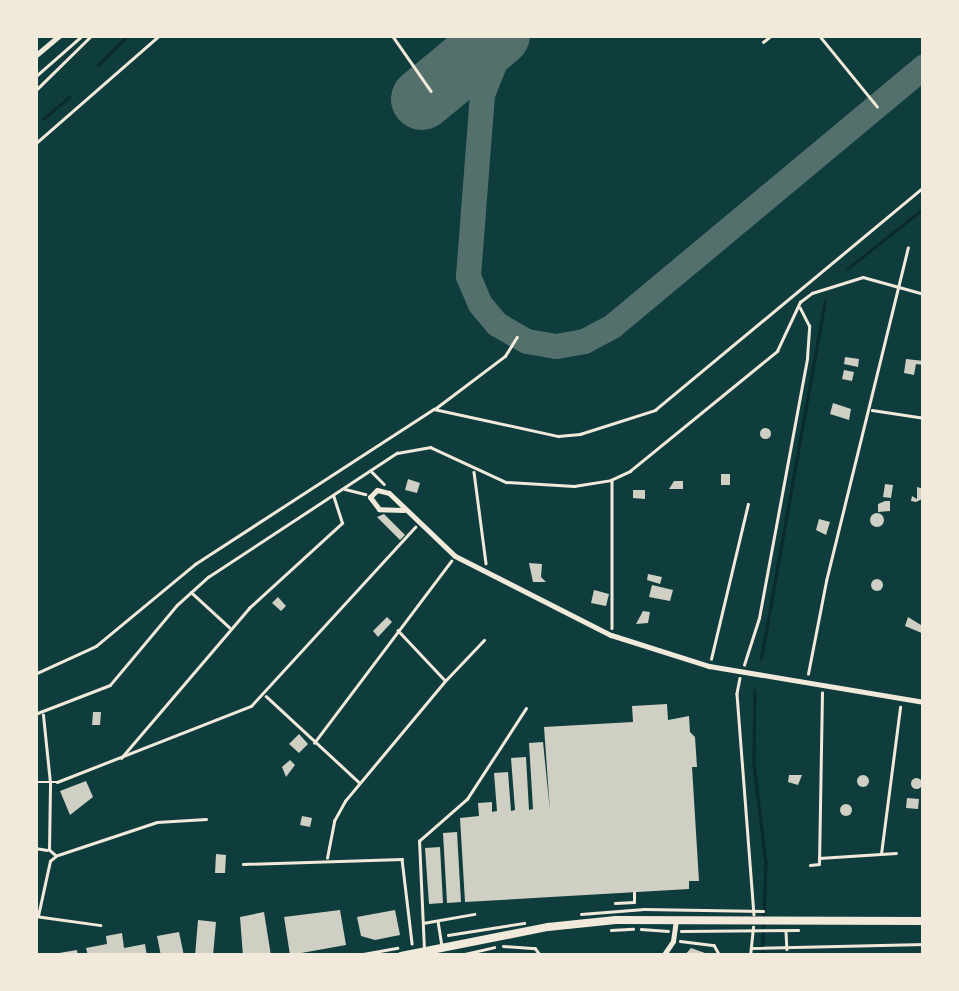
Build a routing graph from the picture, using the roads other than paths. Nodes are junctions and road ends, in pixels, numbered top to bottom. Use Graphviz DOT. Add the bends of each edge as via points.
graph roads {
  1 [pos="60,35"];
  2 [pos="160,35"];
  3 [pos="392,35"];
  4 [pos="772,35"];
  5 [pos="819,35"];
  6 [pos="763,42"];
  7 [pos="35,56"];
  8 [pos="431,91"];
  9 [pos="877,106"];
  10 [pos="35,144"];
  11 [pos="924,187"];
  12 [pos="517,337"];
  13 [pos="434,409"];
  14 [pos="404,510"];
  15 [pos="35,674"];
  16 [pos="924,702"];
  17 [pos="526,708"];
  18 [pos="474,914"];
  19 [pos="676,919"];
  20 [pos="438,921"];
  21 [pos="924,921"];
  22 [pos="422,924"];
  23 [pos="442,948"];
  24 [pos="400,952"];
  25 [pos="417,954"];
  26 [pos="662,956"];
  1 -- 7 [label="street"];
  2 -- 10 [label="lane"];
  3 -- 8 [label="lane"];
  4 -- 6 [label="lane"];
  5 -- 9 [label="lane"];
  11 -- 13 [label="lane" via="671,400 638,418 558,436"];
  12 -- 13 [label="lane" via="505,356"];
  13 -- 15 [label="lane" via="196,564 96,646"];
  14 -- 14 [label="street" via="389,493 377,490 370,497 379,509"];
  14 -- 16 [label="street" via="455,556 610,635 709,666"];
  17 -- 22 [label="lane" via="467,799 420,841"];
  18 -- 20 [label="lane"];
  19 -- 21 [label="main road" via="745,926"];
  19 -- 23 [label="main road" via="584,922"];
  19 -- 26 [label="street"];
  20 -- 22 [label="lane"];
  20 -- 23 [label="lane"];
  22 -- 25 [label="lane"];
  23 -- 25 [label="main road"];
  24 -- 25 [label="main road"];
}
